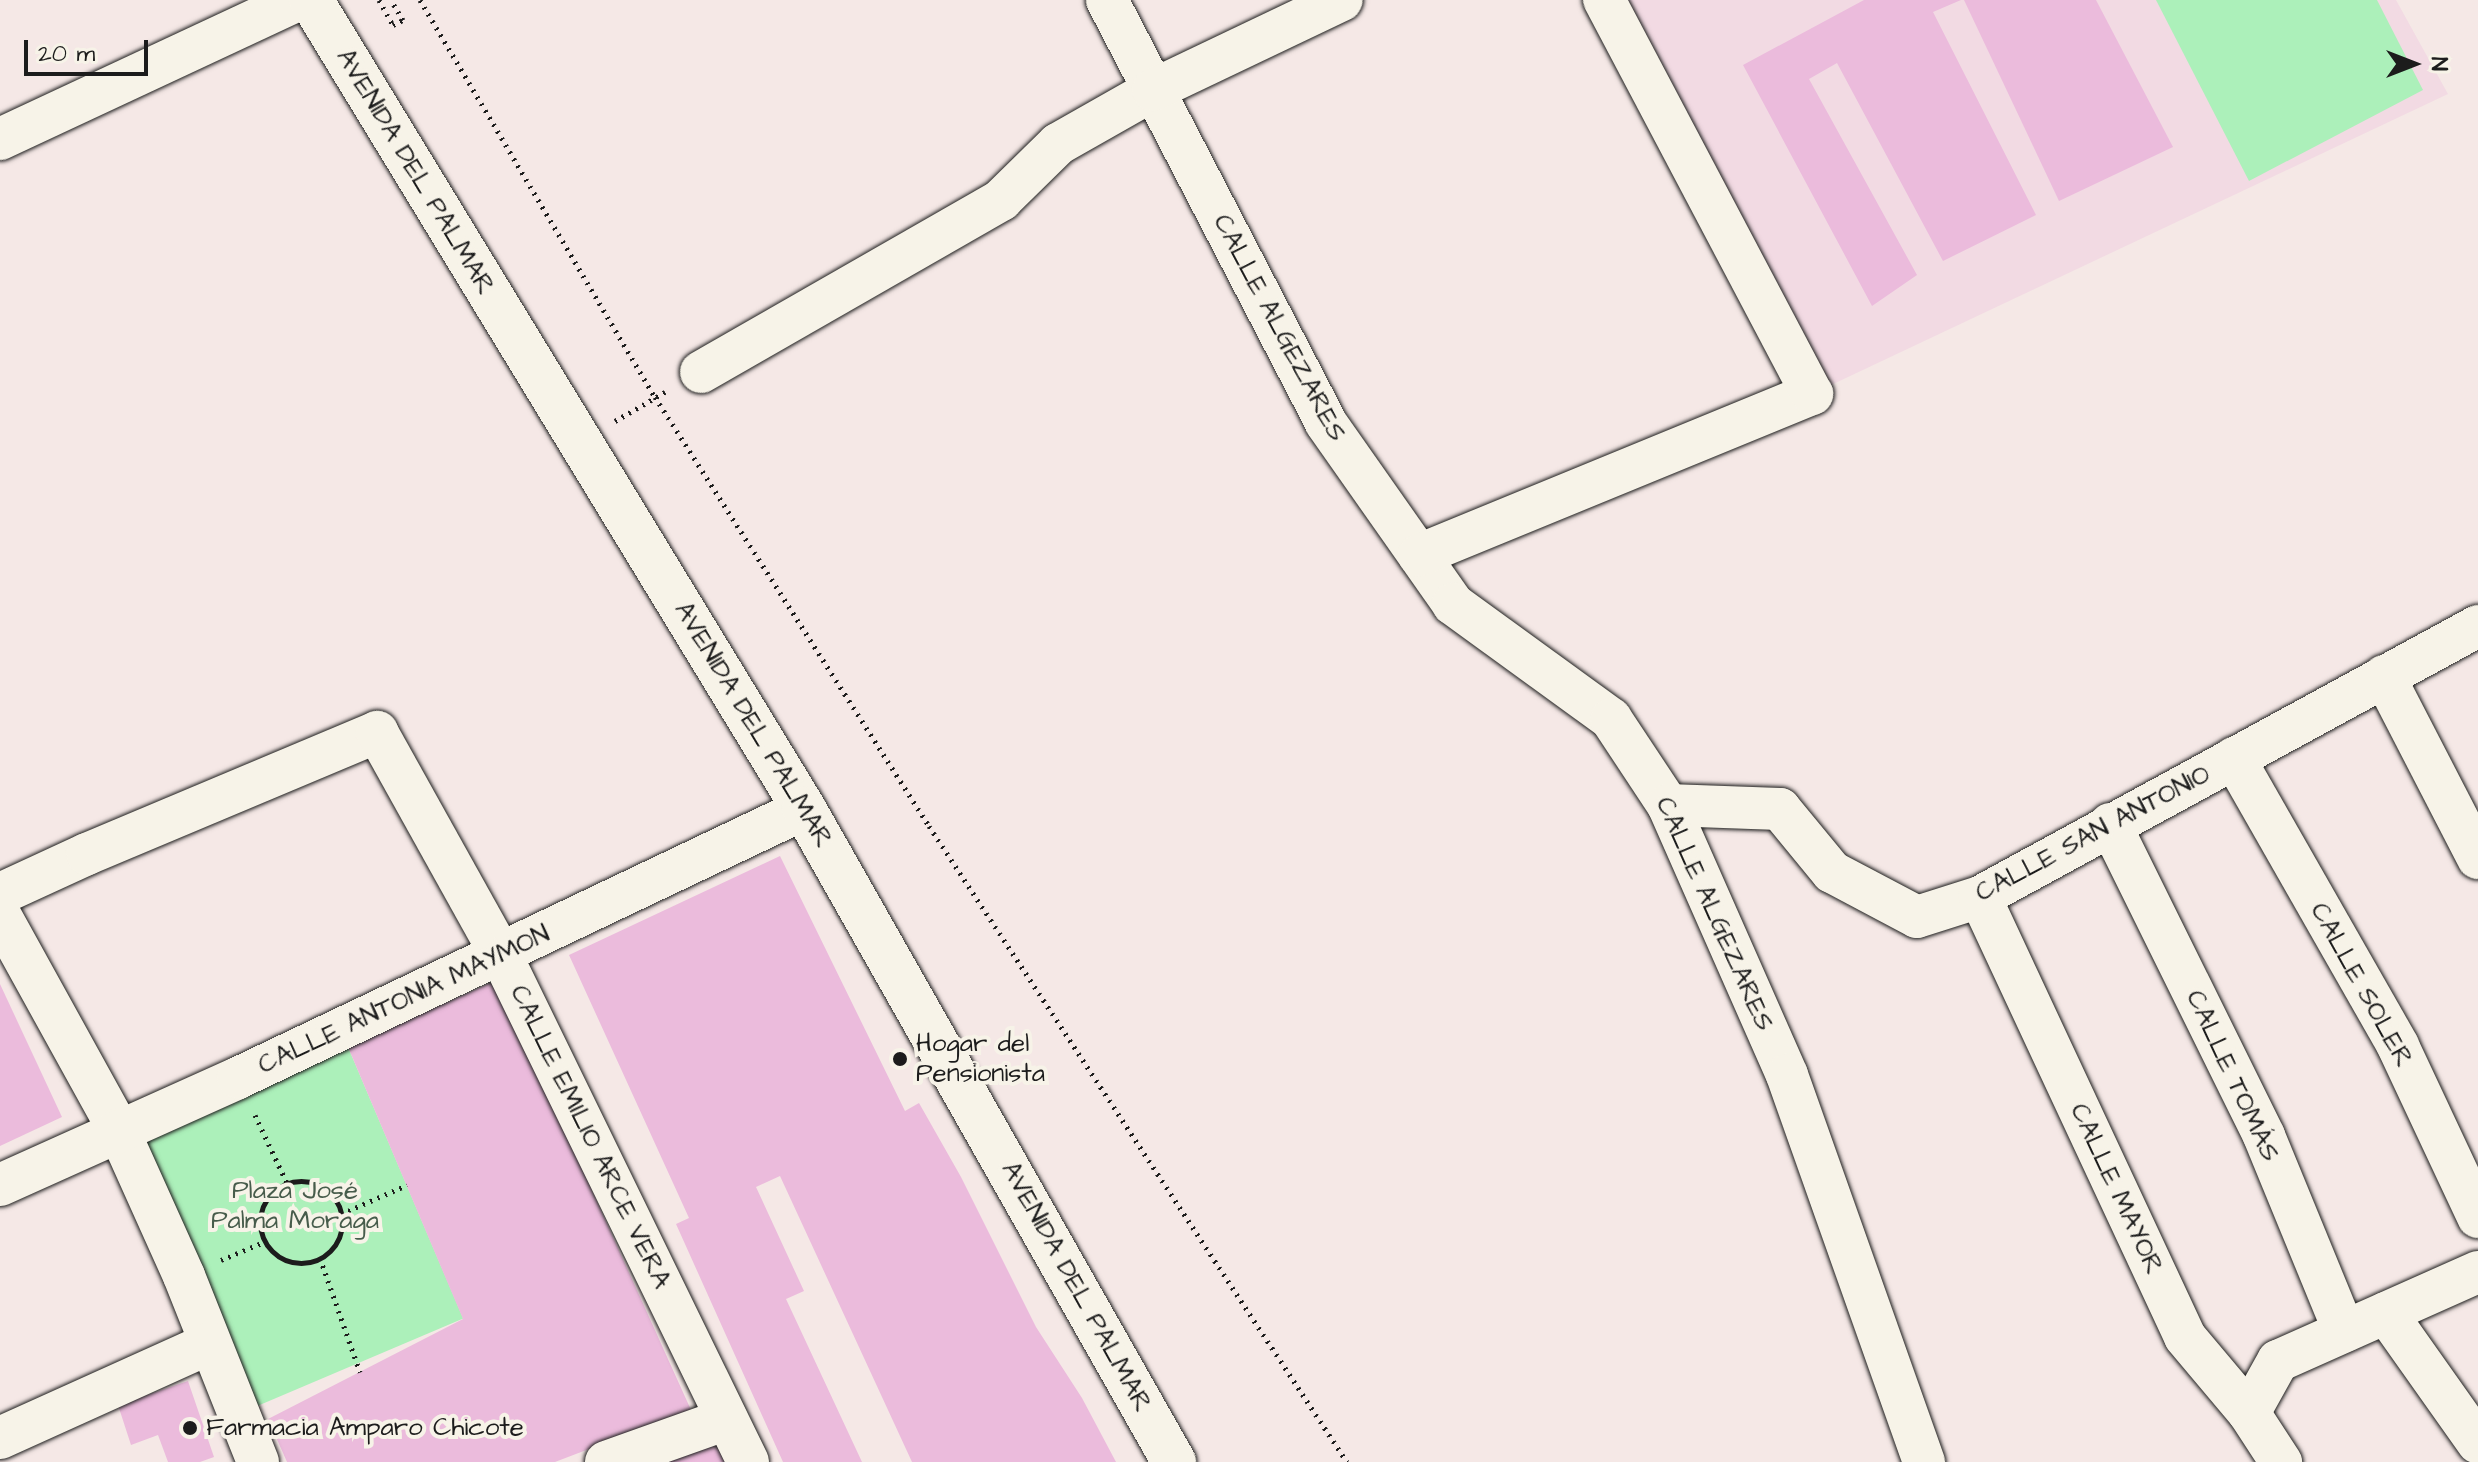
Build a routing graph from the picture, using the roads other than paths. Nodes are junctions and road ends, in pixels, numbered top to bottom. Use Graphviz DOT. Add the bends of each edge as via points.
graph roads {
  1 [pos="298,0"];
  2 [pos="311,0"];
  3 [pos="1107,0"];
  4 [pos="1342,0"];
  5 [pos="1604,0"];
  6 [pos="1153,90"];
  7 [pos="0,139"];
  8 [pos="701,372"];
  9 [pos="1419,555"];
  10 [pos="2478,626"];
  11 [pos="2384,676"];
  12 [pos="2234,758"];
  13 [pos="1668,805"];
  14 [pos="804,809"];
  15 [pos="2110,824"];
  16 [pos="2478,858"];
  17 [pos="0,894"];
  18 [pos="1980,897"];
  19 [pos="0,915"];
  20 [pos="500,953"];
  21 [pos="118,1129"];
  22 [pos="0,1185"];
  23 [pos="2478,1217"];
  24 [pos="2478,1272"];
  25 [pos="2386,1313"];
  26 [pos="2344,1331"];
  27 [pos="210,1343"];
  28 [pos="2249,1413"];
  29 [pos="727,1419"];
  30 [pos="0,1438"];
  31 [pos="2478,1443"];
  32 [pos="258,1462"];
  33 [pos="606,1462"];
  34 [pos="748,1462"];
  35 [pos="1174,1462"];
  36 [pos="1924,1462"];
  37 [pos="2281,1462"];
  1 -- 7 [label="street"];
  2 -- 14 [label="main road, AVENIDA DEL PALMAR"];
  3 -- 6 [label="street, CALLE ALGEZARES"];
  4 -- 6 [label="street"];
  5 -- 9 [label="street" via="1812,394"];
  6 -- 8 [label="street" via="1058,144 1001,200"];
  6 -- 9 [label="street, CALLE ALGEZARES" via="1326,423"];
  9 -- 13 [label="street, CALLE ALGEZARES" via="1453,604 1611,719"];
  10 -- 11 [label="street, CALLE SAN ANTONIO"];
  11 -- 12 [label="street, CALLE SAN ANTONIO"];
  11 -- 16 [label="street"];
  12 -- 15 [label="street, CALLE SAN ANTONIO"];
  12 -- 23 [label="street, CALLE SOLER" via="2398,1046"];
  13 -- 18 [label="street, CALLE SAN ANTONIO" via="1780,809 1832,872 1917,917"];
  13 -- 36 [label="street, CALLE ALGEZARES" via="1787,1075"];
  14 -- 20 [label="street, CALLE ANTONIA MAYMON"];
  14 -- 35 [label="main road, AVENIDA DEL PALMAR"];
  15 -- 18 [label="street, CALLE SAN ANTONIO"];
  15 -- 26 [label="street, CALLE TOMÁS" via="2264,1136"];
  17 -- 20 [label="street, CALLE EMILIO ARCE VERA" via="377,732"];
  18 -- 28 [label="street, CALLE MAYOR" via="2185,1337"];
  19 -- 21 [label="street"];
  20 -- 21 [label="street, CALLE ANTONIA MAYMON"];
  20 -- 29 [label="street, CALLE EMILIO ARCE VERA"];
  21 -- 22 [label="street, CALLE ANTONIA MAYMON"];
  21 -- 27 [label="street"];
  24 -- 25 [label="street"];
  25 -- 26 [label="street"];
  25 -- 31 [label="street"];
  26 -- 28 [label="street" via="2278,1361"];
  27 -- 30 [label="street"];
  27 -- 32 [label="street"];
  28 -- 37 [label="street, CALLE MAYOR"];
  29 -- 33 [label="street"];
  29 -- 34 [label="street, CALLE EMILIO ARCE VERA"];
}
